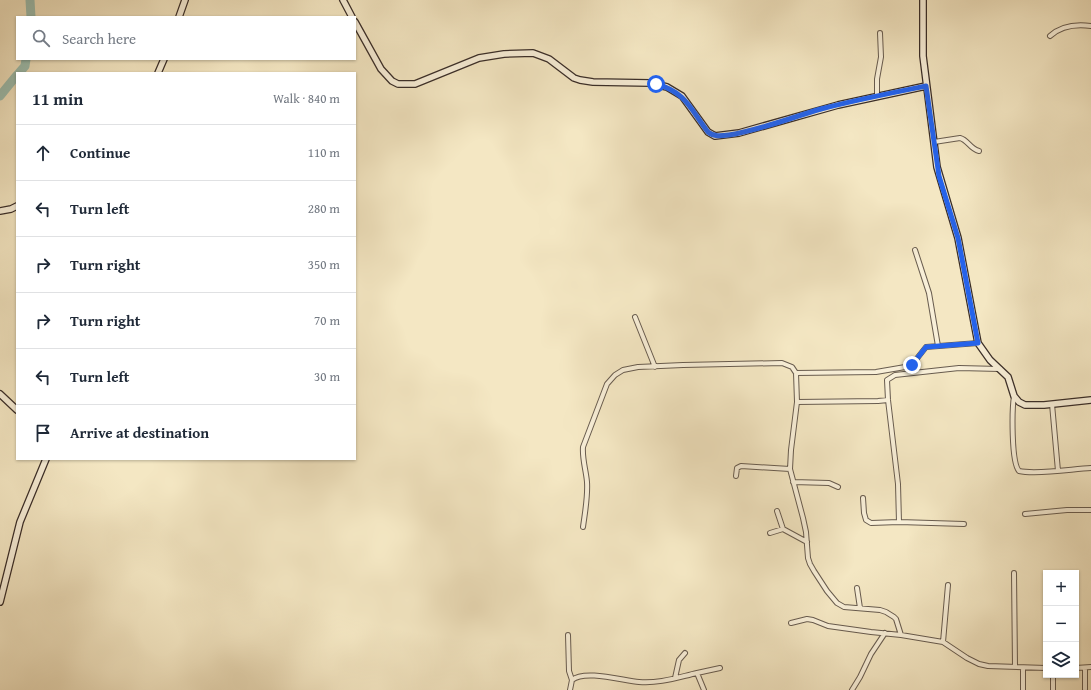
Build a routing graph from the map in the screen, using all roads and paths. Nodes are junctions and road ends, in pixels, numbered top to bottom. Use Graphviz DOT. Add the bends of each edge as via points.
graph roads {
  1 [pos="185,0"];
  2 [pos="343,0"];
  3 [pos="923,0"];
  4 [pos="179,16"];
  5 [pos="351,16"];
  6 [pos="356,24"];
  7 [pos="1091,26"];
  8 [pos="880,33"];
  9 [pos="1050,36"];
  10 [pos="164,60"];
  11 [pos="158,72"];
  12 [pos="926,86"];
  13 [pos="877,96"];
  14 [pos="934,142"];
  15 [pos="979,151"];
  16 [pos="16,206"];
  17 [pos="0,211"];
  18 [pos="916,250"];
  19 [pos="635,318"];
  20 [pos="978,343"];
  21 [pos="938,346"];
  22 [pos="654,367"];
  23 [pos="1000,369"];
  24 [pos="796,373"];
  25 [pos="0,394"];
  26 [pos="1014,396"];
  27 [pos="888,400"];
  28 [pos="1091,400"];
  29 [pos="797,402"];
  30 [pos="1052,404"];
  31 [pos="16,409"];
  32 [pos="46,460"];
  33 [pos="1091,468"];
  34 [pos="790,469"];
  35 [pos="1058,471"];
  36 [pos="736,476"];
  37 [pos="793,482"];
  38 [pos="838,487"];
  39 [pos="863,498"];
  40 [pos="777,511"];
  41 [pos="1091,511"];
  42 [pos="1025,514"];
  43 [pos="899,522"];
  44 [pos="964,524"];
  45 [pos="584,527"];
  46 [pos="783,529"];
  47 [pos="770,533"];
  48 [pos="807,542"];
  49 [pos="1014,573"];
  50 [pos="948,585"];
  51 [pos="856,588"];
  52 [pos="0,602"];
  53 [pos="860,608"];
  54 [pos="791,623"];
  55 [pos="885,633"];
  56 [pos="568,634"];
  57 [pos="901,634"];
  58 [pos="943,642"];
  59 [pos="685,653"];
  60 [pos="1015,667"];
  61 [pos="1091,667"];
  62 [pos="720,668"];
  63 [pos="1023,668"];
  64 [pos="1043,668"];
  65 [pos="1079,668"];
  66 [pos="1085,668"];
  67 [pos="697,673"];
  68 [pos="675,678"];
  69 [pos="1053,678"];
  70 [pos="572,680"];
  71 [pos="1086,689"];
  72 [pos="570,690"];
  73 [pos="704,690"];
  74 [pos="852,690"];
  75 [pos="1023,690"];
  76 [pos="1053,690"];
  1 -- 4 [label="street"];
  2 -- 5 [label="street"];
  3 -- 12 [label="street" via="922,44"];
  6 -- 13 [label="street" via="381,69 398,84 415,84 479,58 533,53 549,59 580,80 650,83 667,88 682,96 708,132 715,136 739,133"];
  7 -- 9 [label="street" via="1064,28"];
  8 -- 13 [label="street" via="881,57"];
  10 -- 11 [label="street"];
  12 -- 13 [label="street"];
  12 -- 14 [label="street"];
  14 -- 15 [label="street" via="963,138 973,150"];
  14 -- 20 [label="street" via="939,176 958,238"];
  16 -- 17 [label="street"];
  18 -- 21 [label="street" via="929,293"];
  19 -- 22 [label="street"];
  20 -- 21 [label="street"];
  20 -- 23 [label="street"];
  21 -- 24 [label="street" via="926,347 914,363 908,366 876,372"];
  22 -- 24 [label="street" via="782,363 792,367"];
  22 -- 45 [label="street" via="622,370 607,384 582,447 587,483"];
  23 -- 26 [label="street" via="1010,379"];
  23 -- 27 [label="street" via="959,368 895,375 887,380"];
  24 -- 29 [label="street"];
  25 -- 31 [label="street"];
  26 -- 30 [label="street" via="1025,405"];
  26 -- 35 [label="street" via="1012,409 1017,469 1023,472"];
  27 -- 29 [label="street"];
  27 -- 43 [label="street" via="898,484"];
  28 -- 30 [label="street"];
  29 -- 34 [label="street"];
  30 -- 35 [label="street"];
  32 -- 52 [label="street" via="20,522"];
  33 -- 35 [label="street"];
  34 -- 36 [label="street" via="741,466 737,468"];
  34 -- 37 [label="street"];
  37 -- 38 [label="street" via="830,483"];
  37 -- 48 [label="street"];
  39 -- 43 [label="street" via="866,520 871,523"];
  40 -- 46 [label="street"];
  41 -- 42 [label="street" via="1067,510"];
  43 -- 44 [label="street"];
  46 -- 47 [label="street"];
  46 -- 48 [label="street"];
  48 -- 53 [label="street" via="810,564 827,591 844,607"];
  49 -- 60 [label="street"];
  50 -- 58 [label="street"];
  51 -- 53 [label="street"];
  53 -- 57 [label="street" via="880,610 894,616"];
  54 -- 55 [label="street" via="807,619 828,626"];
  55 -- 57 [label="street"];
  55 -- 74 [label="street"];
  56 -- 70 [label="street" via="569,671"];
  57 -- 58 [label="street"];
  58 -- 60 [label="street" via="979,664"];
  59 -- 68 [label="street" via="679,660"];
  60 -- 63 [label="street"];
  61 -- 66 [label="street"];
  62 -- 67 [label="street"];
  63 -- 64 [label="street"];
  63 -- 75 [label="street"];
  65 -- 66 [label="street"];
  66 -- 71 [label="street"];
  67 -- 68 [label="street"];
  67 -- 73 [label="street"];
  68 -- 70 [label="street" via="640,682 591,676"];
  69 -- 76 [label="street"];
  70 -- 72 [label="street"];
}
